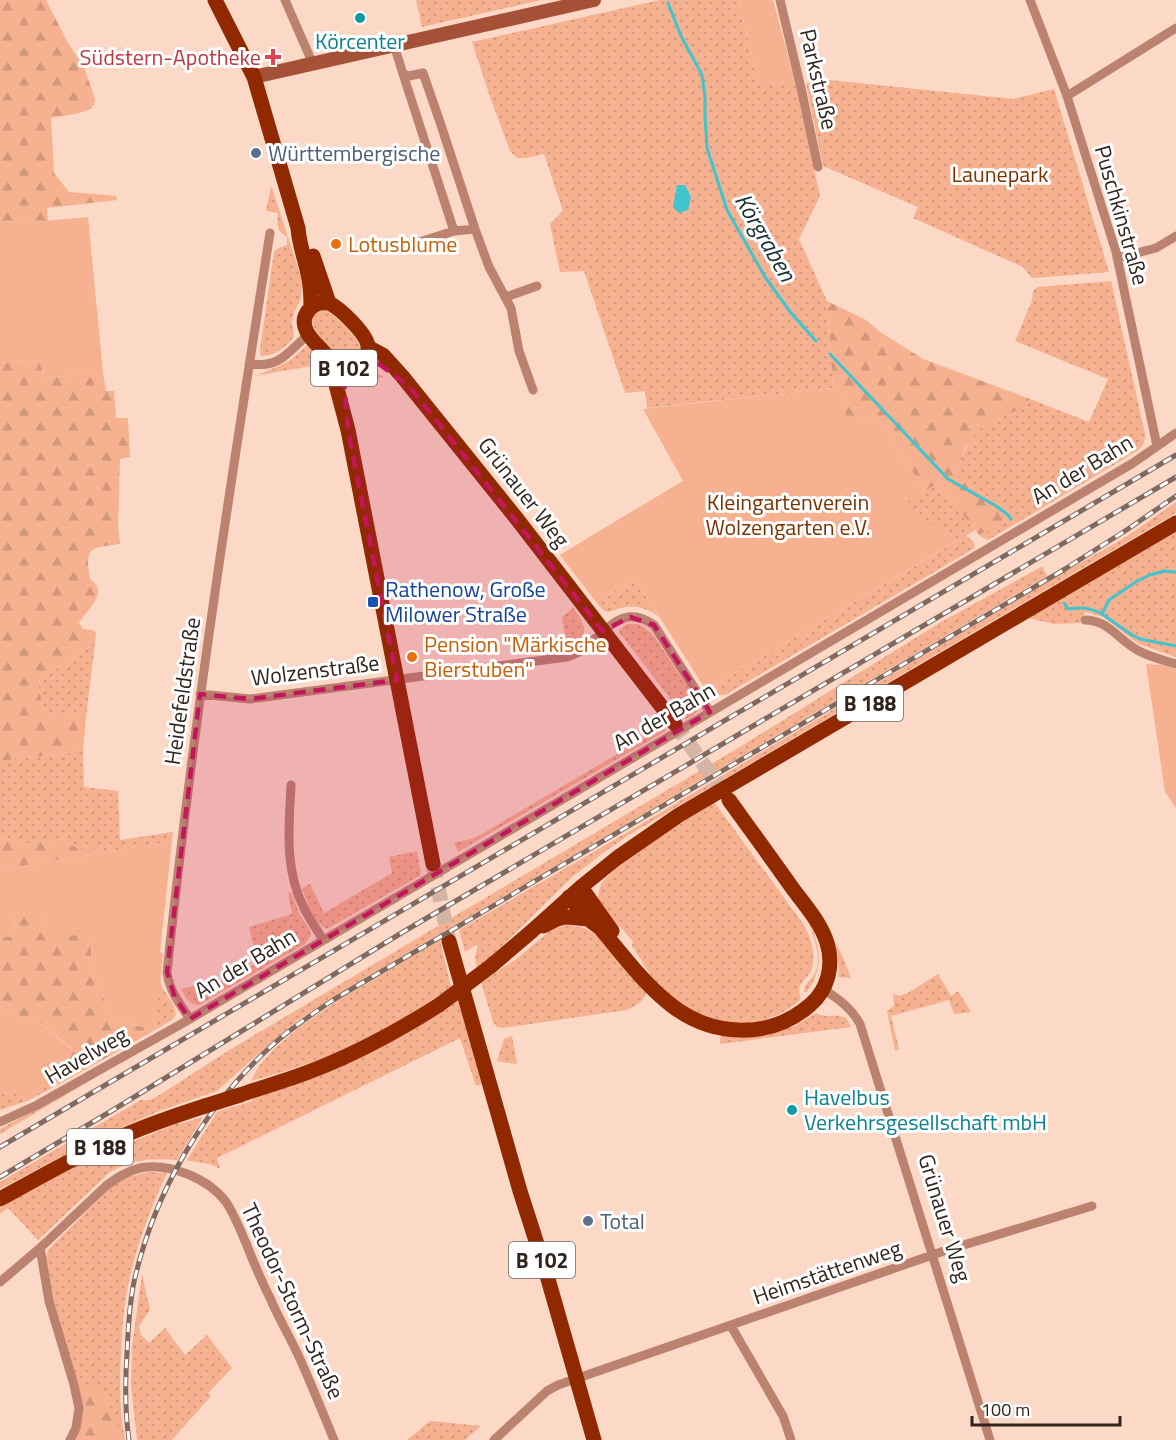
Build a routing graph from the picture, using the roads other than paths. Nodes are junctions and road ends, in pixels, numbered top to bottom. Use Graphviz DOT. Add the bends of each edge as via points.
graph roads {
  1 [pos="215,0"];
  2 [pos="285,0"];
  3 [pos="594,0"];
  4 [pos="780,0"];
  5 [pos="1030,0"];
  6 [pos="1176,28"];
  7 [pos="394,45"];
  8 [pos="313,64"];
  9 [pos="403,74"];
  10 [pos="254,77"];
  11 [pos="1067,96"];
  12 [pos="818,168"];
  13 [pos="298,228"];
  14 [pos="475,229"];
  15 [pos="454,231"];
  16 [pos="270,233"];
  17 [pos="1176,236"];
  18 [pos="404,247"];
  19 [pos="1117,258"];
  20 [pos="537,286"];
  21 [pos="506,297"];
  22 [pos="329,303"];
  23 [pos="311,308"];
  24 [pos="308,335"];
  25 [pos="366,354"];
  26 [pos="333,362"];
  27 [pos="249,364"];
  28 [pos="349,369"];
  29 [pos="533,390"];
  30 [pos="348,430"];
  31 [pos="1176,433"];
  32 [pos="1157,446"];
  33 [pos="1176,523"];
  34 [pos="1085,620"];
  35 [pos="603,630"];
  36 [pos="1176,664"];
  37 [pos="397,680"];
  38 [pos="200,694"];
  39 [pos="710,712"];
  40 [pos="675,724"];
  41 [pos="291,785"];
  42 [pos="729,800"];
  43 [pos="433,864"];
  44 [pos="581,887"];
  45 [pos="569,897"];
  46 [pos="588,920"];
  47 [pos="532,931"];
  48 [pos="323,940"];
  49 [pos="449,941"];
  50 [pos="645,980"];
  51 [pos="823,989"];
  52 [pos="190,1018"];
  53 [pos="0,1122"];
  54 [pos="0,1199"];
  55 [pos="1092,1206"];
  56 [pos="39,1248"];
  57 [pos="933,1256"];
  58 [pos="0,1282"];
  59 [pos="731,1326"];
  60 [pos="576,1379"];
  61 [pos="70,1440"];
  62 [pos="334,1440"];
  63 [pos="494,1440"];
  64 [pos="594,1440"];
  65 [pos="791,1440"];
  66 [pos="990,1440"];
  1 -- 10 [label="main road, B 102"];
  2 -- 8 [label="street"];
  3 -- 7 [label="street"];
  4 -- 12 [label="street, Parkstraße"];
  5 -- 11 [label="street, Puschkinstraße"];
  6 -- 11 [label="street"];
  7 -- 8 [label="street"];
  7 -- 9 [label="street"];
  8 -- 10 [label="street"];
  9 -- 14 [label="street" via="423,73"];
  9 -- 15 [label="street"];
  10 -- 13 [label="main road, B 102"];
  11 -- 19 [label="street, Puschkinstraße"];
  13 -- 22 [label="main road, B 102" via="306,238"];
  13 -- 23 [label="main road, B 102"];
  14 -- 15 [label="street"];
  14 -- 21 [label="street" via="489,267"];
  15 -- 18 [label="street"];
  16 -- 27 [label="street, Heidefeldstraße"];
  17 -- 19 [label="street" via="1156,248"];
  19 -- 32 [label="street, Puschkinstraße"];
  20 -- 21 [label="street"];
  21 -- 29 [label="street"];
  22 -- 23 [label="main road"];
  22 -- 25 [label="main road, B 102" via="364,336"];
  23 -- 24 [label="main road, B 102" via="305,316"];
  24 -- 26 [label="main road, B 102"];
  24 -- 27 [label="street" via="276,362"];
  25 -- 28 [label="main road, B 102"];
  25 -- 35 [label="main road, Grünauer Weg" via="383,355"];
  26 -- 28 [label="main road, B 102"];
  26 -- 30 [label="main road, B 102"];
  27 -- 38 [label="street, Heidefeldstraße"];
  28 -- 30 [label="main road, B 102" via="344,383"];
  30 -- 37 [label="main road, B 102"];
  31 -- 32 [label="street, An der Bahn"];
  32 -- 39 [label="street, An der Bahn"];
  33 -- 44 [label="main road, B 188" via="680,815"];
  34 -- 36 [label="street" via="1103,623 1137,650"];
  35 -- 37 [label="street, Wolzenstraße" via="573,655"];
  35 -- 39 [label="street" via="630,617 654,625"];
  35 -- 40 [label="main road, Grünauer Weg"];
  37 -- 38 [label="street, Wolzenstraße" via="250,699"];
  37 -- 43 [label="main road, B 102"];
  38 -- 52 [label="street, Heidefeldstraße" via="167,972 168,983"];
  39 -- 48 [label="street, An der Bahn"];
  41 -- 48 [label="street" via="289,842 293,879"];
  42 -- 51 [label="main road" via="821,929 830,957"];
  44 -- 45 [label="main road, B 188"];
  44 -- 50 [label="main road"];
  45 -- 46 [label="main road"];
  45 -- 47 [label="main road, B 188"];
  46 -- 47 [label="main road" via="567,917"];
  46 -- 50 [label="main road" via="600,928"];
  47 -- 54 [label="main road, B 188, bridge" via="491,966 406,1026 310,1071 122,1136"];
  48 -- 52 [label="street, An der Bahn"];
  49 -- 60 [label="main road, B 102"];
  50 -- 51 [label="main road" via="685,1015 734,1030 759,1030 785,1022 812,1004"];
  51 -- 57 [label="street, Grünauer Weg" via="849,1008 860,1024"];
  52 -- 53 [label="street, Havelweg"];
  55 -- 57 [label="street, Heimstättenweg"];
  56 -- 58 [label="street, Theodor-Storm-Straße"];
  56 -- 61 [label="street" via="49,1301 79,1408"];
  56 -- 62 [label="street, Theodor-Storm-Straße" via="107,1185 127,1172 164,1168 206,1184 225,1200 233,1214"];
  57 -- 59 [label="street, Heimstättenweg"];
  57 -- 66 [label="street, Grünauer Weg"];
  59 -- 60 [label="street, Heimstättenweg"];
  59 -- 65 [label="street" via="783,1416"];
  60 -- 63 [label="street, Heimstättenweg" via="547,1391"];
  60 -- 64 [label="main road, B 102"];
}
